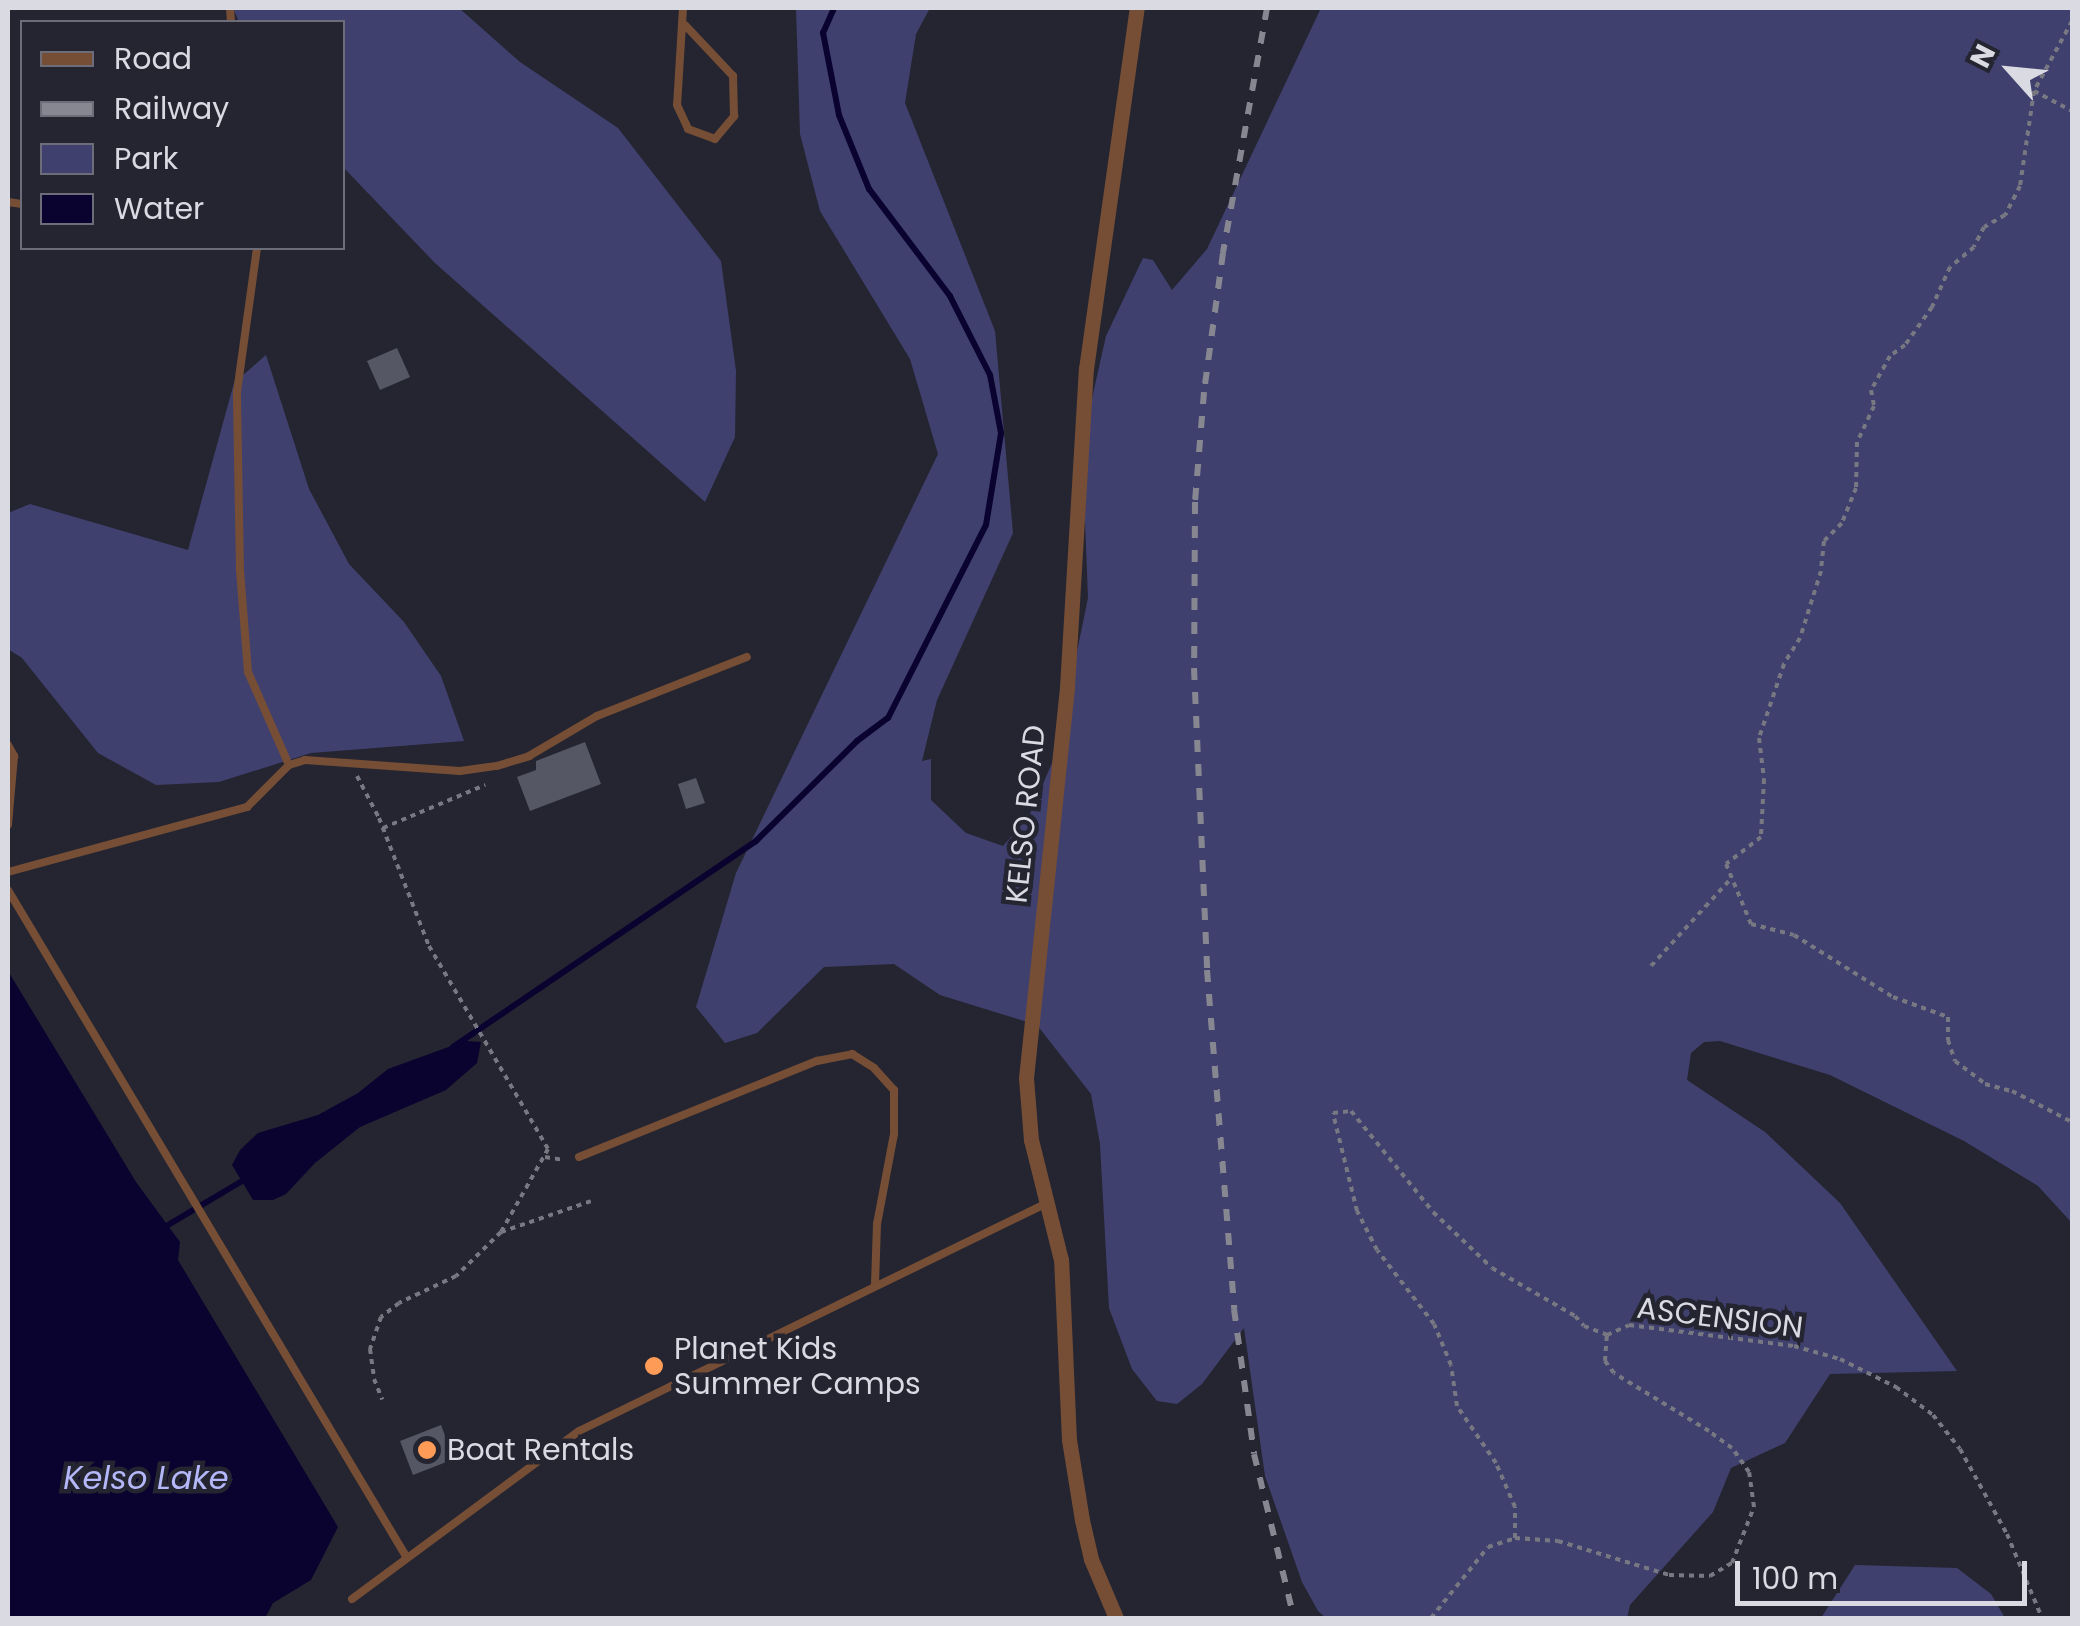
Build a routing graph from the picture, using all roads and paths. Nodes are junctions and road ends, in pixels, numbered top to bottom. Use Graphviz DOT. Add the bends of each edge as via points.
graph roads {
  1 [pos="683,8"];
  2 [pos="1137,8"];
  3 [pos="2072,22"];
  4 [pos="685,25"];
  5 [pos="2034,91"];
  6 [pos="2072,111"];
  7 [pos="257,250"];
  8 [pos="747,656"];
  9 [pos="8,746"];
  10 [pos="350,763"];
  11 [pos="290,765"];
  12 [pos="485,785"];
  13 [pos="8,825"];
  14 [pos="383,828"];
  15 [pos="8,872"];
  16 [pos="1729,881"];
  17 [pos="8,890"];
  18 [pos="1651,966"];
  19 [pos="2072,1122"];
  20 [pos="544,1157"];
  21 [pos="579,1157"];
  22 [pos="591,1202"];
  23 [pos="1047,1203"];
  24 [pos="502,1232"];
  25 [pos="874,1285"];
  26 [pos="1607,1335"];
  27 [pos="382,1399"];
  28 [pos="1515,1538"];
  29 [pos="407,1558"];
  30 [pos="352,1599"];
  31 [pos="1116,1618"];
  32 [pos="1431,1618"];
  33 [pos="2042,1618"];
  1 -- 4 [label="lane"];
  2 -- 23 [label="street, KELSO ROAD" via="1086,369 1066,687 1026,1078"];
  3 -- 5 [label="path"];
  4 -- 4 [label="lane" via="677,105 688,129 715,139 734,116 733,76"];
  5 -- 6 [label="path"];
  5 -- 16 [label="path" via="2020,186 2004,215 1984,227 1974,247 1950,267 1932,306 1871,390 1874,406 1856,442 1856,488 1842,523 1824,542 1800,638 1758,738 1761,837 1726,864"];
  7 -- 11 [label="lane" via="237,392 240,571 248,672"];
  8 -- 10 [label="lane" via="597,716 529,756 497,766"];
  9 -- 13 [label="lane" via="14,756"];
  10 -- 11 [label="lane"];
  10 -- 14 [label="path"];
  11 -- 15 [label="lane" via="248,807"];
  12 -- 14 [label="path"];
  14 -- 20 [label="path" via="430,946 540,1129 548,1149"];
  16 -- 18 [label="path"];
  16 -- 19 [label="path" via="1751,924 1794,934 1893,998 1948,1017 1955,1060 1985,1084 2012,1090"];
  17 -- 29 [label="lane"];
  20 -- 21 [label="path"];
  20 -- 24 [label="path"];
  21 -- 25 [label="lane" via="817,1061 852,1054 894,1090"];
  22 -- 24 [label="path"];
  23 -- 25 [label="lane"];
  23 -- 31 [label="street, KELSO ROAD" via="1061,1260 1070,1440 1082,1520"];
  24 -- 27 [label="path" via="456,1276 382,1317 370,1349"];
  25 -- 29 [label="lane" via="579,1432"];
  26 -- 28 [label="path, ASCENSION" via="1604,1361 1614,1373 1732,1448 1749,1472 1754,1508 1748,1533 1732,1563 1710,1576 1670,1575 1558,1541"];
  26 -- 28 [label="path" via="1492,1268 1433,1212 1352,1111 1333,1113 1358,1211 1377,1250 1434,1324 1451,1365 1457,1406 1496,1463 1515,1507"];
  26 -- 33 [label="path, ASCENSION" via="1629,1324 1794,1346 1840,1359 1896,1387 1960,1449 2007,1534"];
  28 -- 32 [label="path" via="1488,1546"];
  29 -- 30 [label="lane"];
}
